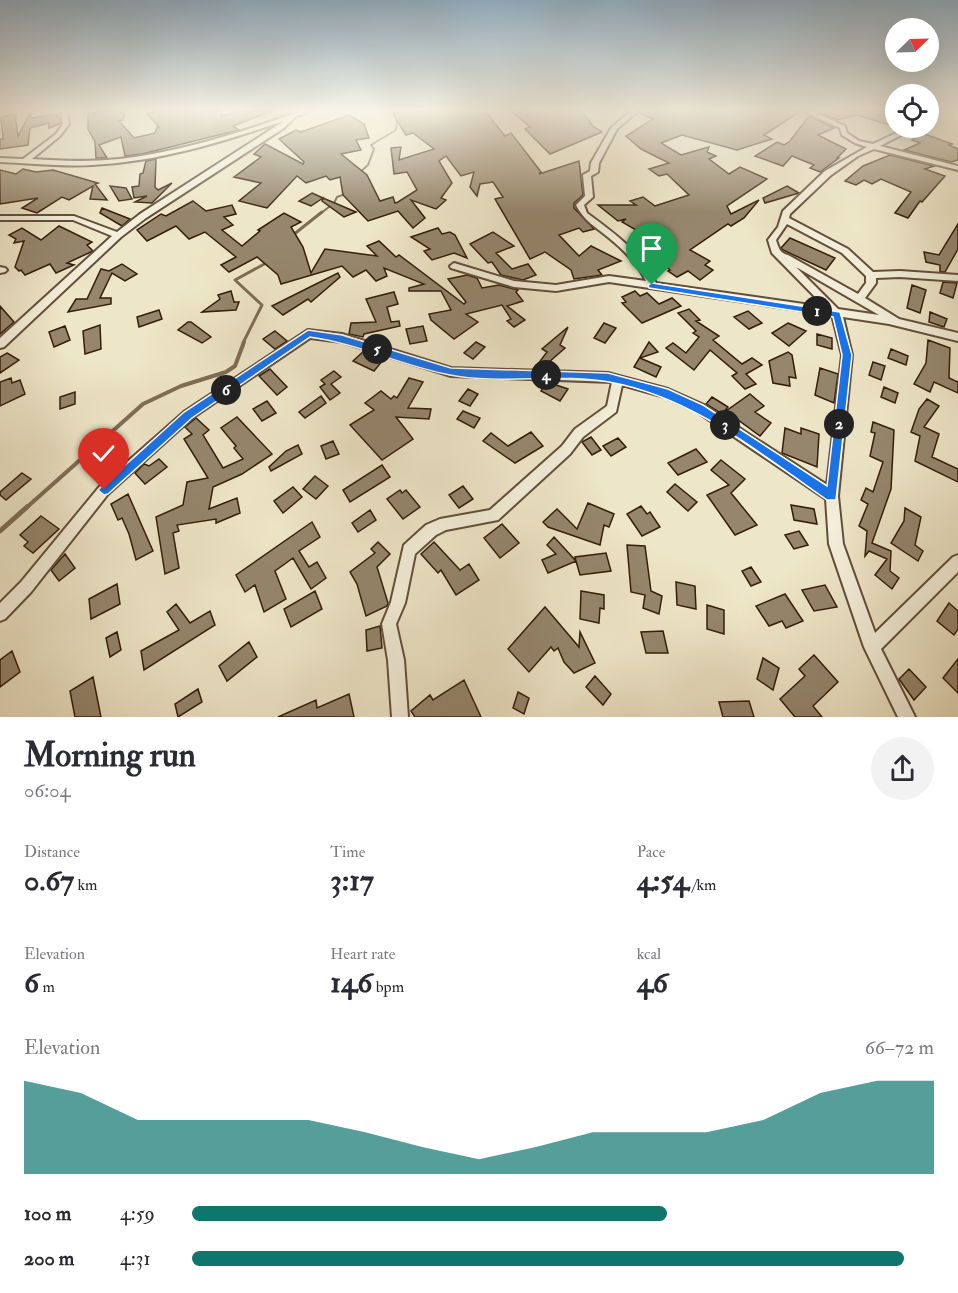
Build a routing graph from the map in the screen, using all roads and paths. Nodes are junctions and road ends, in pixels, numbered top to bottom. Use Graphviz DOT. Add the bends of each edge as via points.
graph roads {
  1 [pos="46,144"];
  2 [pos="195,144"];
  3 [pos="255,144"];
  4 [pos="606,144"];
  5 [pos="867,144"];
  6 [pos="877,144"];
  7 [pos="874,146"];
  8 [pos="0,160"];
  9 [pos="24,162"];
  10 [pos="958,168"];
  11 [pos="0,218"];
  12 [pos="784,219"];
  13 [pos="118,235"];
  14 [pos="775,251"];
  15 [pos="454,266"];
  16 [pos="871,275"];
  17 [pos="958,278"];
  18 [pos="652,285"];
  19 [pos="860,298"];
  20 [pos="837,314"];
  21 [pos="900,323"];
  22 [pos="958,337"];
  23 [pos="0,344"];
  24 [pos="618,380"];
  25 [pos="832,496"];
  26 [pos="958,562"];
  27 [pos="0,614"];
  28 [pos="872,647"];
  29 [pos="400,717"];
  30 [pos="907,717"];
  1 -- 9 [label="street"];
  2 -- 9 [label="street" via="145,157 93,163"];
  3 -- 13 [label="street"];
  4 -- 18 [label="street" via="594,172 587,175 589,197 580,205 584,214 638,261"];
  5 -- 7 [label="street"];
  6 -- 7 [label="street"];
  7 -- 10 [label="street"];
  7 -- 12 [label="street" via="828,173"];
  8 -- 9 [label="street"];
  11 -- 13 [label="street" via="74,218"];
  12 -- 14 [label="street" via="772,240"];
  12 -- 16 [label="street" via="844,251"];
  13 -- 23 [label="street"];
  14 -- 19 [label="street"];
  14 -- 20 [label="street"];
  15 -- 18 [label="street" via="514,284 556,288 609,279"];
  16 -- 17 [label="street"];
  16 -- 19 [label="street" via="871,283"];
  18 -- 20 [label="street"];
  19 -- 21 [label="street"];
  20 -- 21 [label="street"];
  20 -- 25 [label="street" via="847,355"];
  21 -- 22 [label="street"];
  24 -- 25 [label="street" via="668,393 700,408"];
  24 -- 27 [label="street" via="451,372 342,338 308,334 188,415 104,490"];
  24 -- 29 [label="street" via="612,409 579,434 493,516 445,524 431,530 409,550 398,603 389,624"];
  25 -- 28 [label="street" via="836,543"];
  26 -- 28 [label="street"];
  28 -- 30 [label="street"];
}
